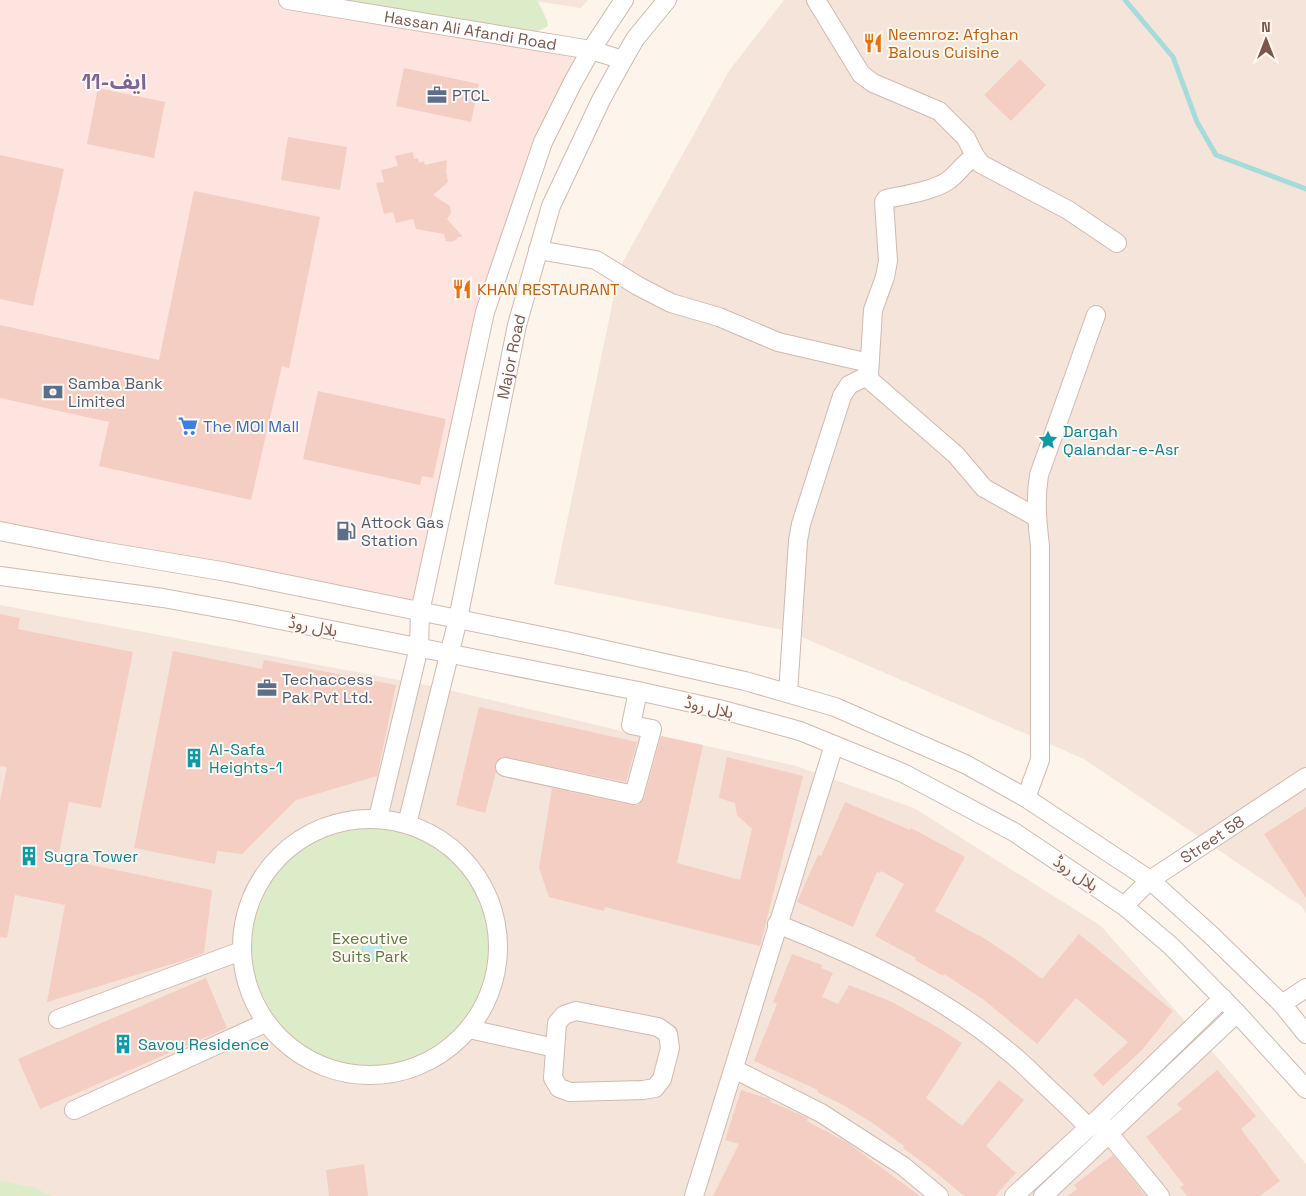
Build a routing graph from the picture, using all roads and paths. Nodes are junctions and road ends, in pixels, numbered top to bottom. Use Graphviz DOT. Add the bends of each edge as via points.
graph roads {
  1 [pos="288,0"];
  2 [pos="624,0"];
  3 [pos="667,0"];
  4 [pos="816,0"];
  5 [pos="591,50"];
  6 [pos="623,60"];
  7 [pos="975,156"];
  8 [pos="1117,243"];
  9 [pos="538,250"];
  10 [pos="1096,315"];
  11 [pos="869,369"];
  12 [pos="1036,517"];
  13 [pos="0,531"];
  14 [pos="0,576"];
  15 [pos="420,612"];
  16 [pos="458,619"];
  17 [pos="419,648"];
  18 [pos="449,653"];
  19 [pos="638,691"];
  20 [pos="788,693"];
  21 [pos="834,745"];
  22 [pos="505,768"];
  23 [pos="1306,777"];
  24 [pos="1026,798"];
  25 [pos="378,818"];
  26 [pos="407,824"];
  27 [pos="1150,880"];
  28 [pos="1124,906"];
  29 [pos="777,924"];
  30 [pos="241,951"];
  31 [pos="1306,988"];
  32 [pos="1223,998"];
  33 [pos="1282,1004"];
  34 [pos="1237,1013"];
  35 [pos="58,1019"];
  36 [pos="265,1023"];
  37 [pos="469,1030"];
  38 [pos="1306,1034"];
  39 [pos="555,1048"];
  40 [pos="734,1069"];
  41 [pos="1306,1089"];
  42 [pos="74,1110"];
  43 [pos="1094,1124"];
  44 [pos="1108,1134"];
  45 [pos="694,1196"];
  46 [pos="939,1196"];
  47 [pos="1014,1196"];
  48 [pos="1043,1196"];
  49 [pos="1160,1196"];
  1 -- 5 [label="street, Hassan Ali Afandi Road"];
  2 -- 5 [label="street, Major Road"];
  3 -- 6 [label="street, Major Road" via="635,39"];
  4 -- 7 [label="street" via="861,74 873,83 939,111 966,138"];
  5 -- 6 [label="street, Hassan Ali Afandi Road"];
  5 -- 15 [label="street, Major Road" via="543,142 485,312"];
  6 -- 9 [label="street, Major Road" via="551,206"];
  7 -- 8 [label="street" via="989,170 1068,210"];
  7 -- 11 [label="street" via="948,180 884,202 888,261 873,310"];
  9 -- 11 [label="street" via="596,260 671,303 719,317 778,342"];
  9 -- 16 [label="street, Major Road" via="517,325"];
  10 -- 12 [label="street" via="1039,475"];
  11 -- 12 [label="street" via="871,381 956,455 984,488"];
  11 -- 20 [label="street" via="849,385 842,396 804,510 798,541"];
  12 -- 24 [label="street" via="1040,546 1040,760"];
  13 -- 15 [label="street, ہلال روڈ" via="227,572"];
  14 -- 17 [label="street, ہلال روڈ" via="163,598"];
  15 -- 16 [label="street, ہلال روڈ"];
  15 -- 17 [label="street, Major Road"];
  16 -- 18 [label="street, Major Road"];
  16 -- 20 [label="street, ہلال روڈ" via="670,663"];
  17 -- 18 [label="street, ہلال روڈ"];
  17 -- 25 [label="street, Major Road"];
  18 -- 19 [label="street, ہلال روڈ"];
  18 -- 26 [label="street, Major Road"];
  19 -- 21 [label="street, ہلال روڈ" via="719,709"];
  19 -- 22 [label="street" via="631,725 652,729 634,795"];
  20 -- 24 [label="street, ہلال روڈ" via="835,707 886,729 965,764"];
  21 -- 28 [label="street, ہلال روڈ" via="903,773 1014,832"];
  21 -- 29 [label="street"];
  23 -- 27 [label="street, Street 58"];
  24 -- 27 [label="street, ہلال روڈ"];
  25 -- 26 [label="street"];
  25 -- 30 [label="street" via="340,821 306,835 276,858 255,888 243,923"];
  26 -- 37 [label="street" via="442,840 470,865 489,898 498,934 496,972 486,1002"];
  27 -- 28 [label="street, Street 58"];
  27 -- 33 [label="street, ہلال روڈ"];
  28 -- 32 [label="street, ہلال روڈ" via="1171,946"];
  29 -- 40 [label="street"];
  29 -- 43 [label="street" via="827,943 921,991 1009,1051"];
  30 -- 35 [label="street"];
  30 -- 36 [label="street" via="248,989"];
  31 -- 33 [label="street"];
  32 -- 34 [label="street, ہلال روڈ"];
  32 -- 43 [label="street"];
  33 -- 38 [label="street, ہلال روڈ"];
  34 -- 41 [label="street, ہلال روڈ"];
  34 -- 44 [label="street"];
  36 -- 37 [label="street" via="290,1048 312,1061 353,1074 386,1074 417,1066 445,1051"];
  36 -- 42 [label="street"];
  37 -- 39 [label="street"];
  39 -- 39 [label="street" via="557,1023 564,1015 576,1011 658,1027 668,1034 670,1048 662,1079 655,1088 570,1092 559,1088 553,1078"];
  40 -- 45 [label="street"];
  40 -- 46 [label="street" via="821,1113 903,1166"];
  43 -- 44 [label="street"];
  43 -- 47 [label="street"];
  44 -- 48 [label="street"];
  44 -- 49 [label="street"];
}
